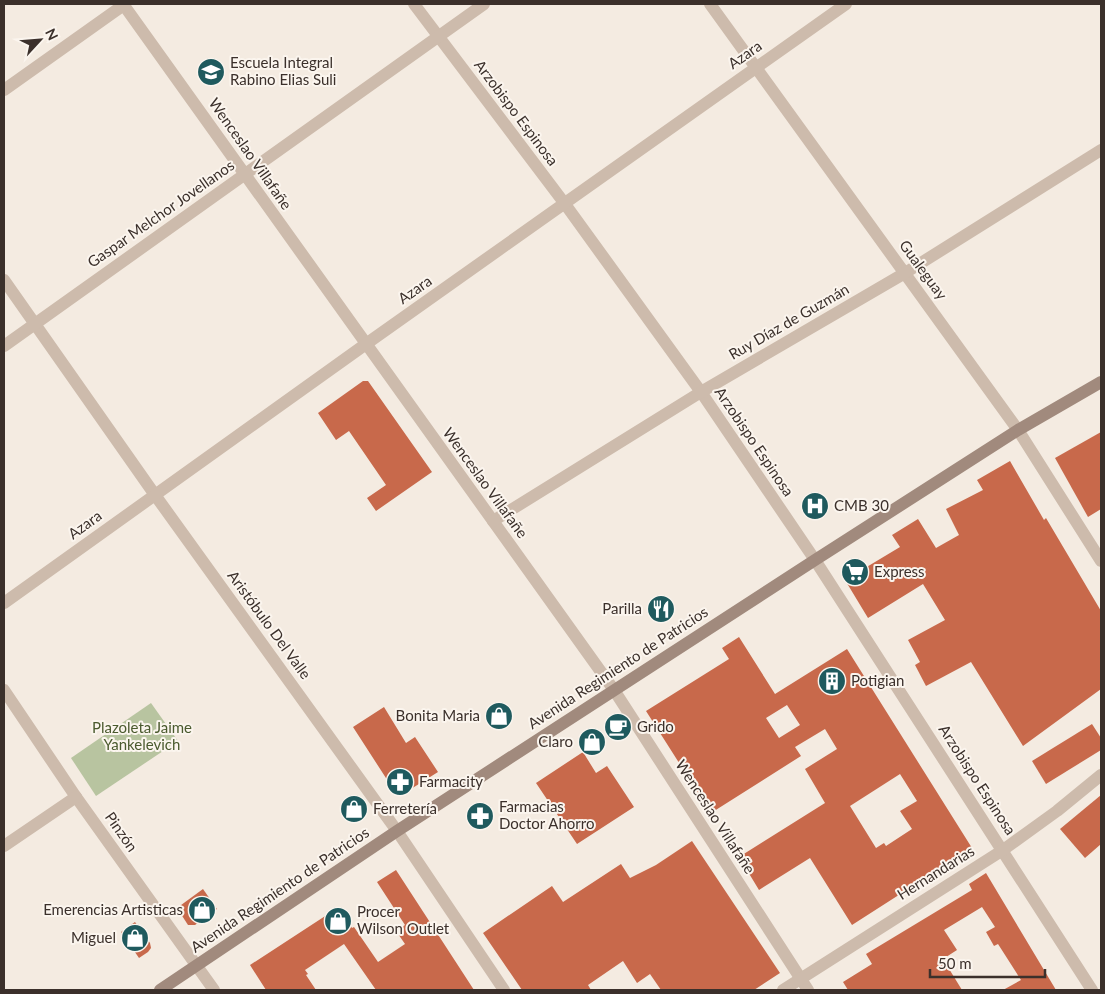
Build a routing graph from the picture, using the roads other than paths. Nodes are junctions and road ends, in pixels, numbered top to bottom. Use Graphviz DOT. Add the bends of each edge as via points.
graph roads {
  1 [pos="124,4"];
  2 [pos="414,4"];
  3 [pos="484,4"];
  4 [pos="710,4"];
  5 [pos="846,4"];
  6 [pos="438,36"];
  7 [pos="755,68"];
  8 [pos="4,90"];
  9 [pos="1101,150"];
  10 [pos="244,175"];
  11 [pos="564,204"];
  12 [pos="905,273"];
  13 [pos="4,280"];
  14 [pos="35,324"];
  15 [pos="366,344"];
  16 [pos="4,346"];
  17 [pos="1101,382"];
  18 [pos="701,392"];
  19 [pos="1018,430"];
  20 [pos="156,495"];
  21 [pos="492,521"];
  22 [pos="815,560"];
  23 [pos="1101,561"];
  24 [pos="4,603"];
  25 [pos="4,690"];
  26 [pos="614,690"];
  27 [pos="1101,776"];
  28 [pos="76,797"];
  29 [pos="397,830"];
  30 [pos="4,846"];
  31 [pos="1003,850"];
  32 [pos="196,966"];
  33 [pos="800,979"];
  34 [pos="160,990"];
  35 [pos="214,990"];
  36 [pos="504,990"];
  37 [pos="783,990"];
  38 [pos="808,990"];
  39 [pos="1092,990"];
  1 -- 8 [label="street"];
  1 -- 10 [label="street, Wenceslao Villafañe"];
  2 -- 6 [label="street, Arzobispo Espinosa"];
  3 -- 6 [label="street, Gaspar Melchor Jovellanos"];
  4 -- 7 [label="street, Gualeguay"];
  5 -- 7 [label="street, Azara"];
  6 -- 10 [label="street, Gaspar Melchor Jovellanos"];
  6 -- 11 [label="street, Arzobispo Espinosa"];
  7 -- 11 [label="street, Azara"];
  7 -- 12 [label="street, Gualeguay"];
  9 -- 12 [label="street, Ruy Díaz de Guzmán"];
  10 -- 14 [label="street, Gaspar Melchor Jovellanos"];
  10 -- 15 [label="street, Wenceslao Villafañe"];
  11 -- 15 [label="street, Azara"];
  11 -- 18 [label="street, Arzobispo Espinosa"];
  12 -- 18 [label="street, Ruy Díaz de Guzmán"];
  12 -- 19 [label="street, Gualeguay"];
  13 -- 14 [label="street, Aristóbulo Del Valle"];
  14 -- 16 [label="street, Gaspar Melchor Jovellanos"];
  14 -- 20 [label="street, Aristóbulo Del Valle"];
  15 -- 20 [label="street, Azara"];
  15 -- 21 [label="street, Wenceslao Villafañe"];
  17 -- 19 [label="main road, Avenida Regimiento de Patricios"];
  18 -- 21 [label="street, Ruy Díaz de Guzmán"];
  18 -- 22 [label="street, Arzobispo Espinosa"];
  19 -- 22 [label="main road, Avenida Regimiento de Patricios"];
  19 -- 23 [label="street, Gualeguay"];
  20 -- 24 [label="street, Azara"];
  20 -- 29 [label="street, Aristóbulo Del Valle"];
  21 -- 26 [label="street, Wenceslao Villafañe"];
  22 -- 26 [label="main road, Avenida Regimiento de Patricios"];
  22 -- 31 [label="street, Arzobispo Espinosa"];
  25 -- 28 [label="street, Pinzón"];
  26 -- 29 [label="main road, Avenida Regimiento de Patricios"];
  26 -- 33 [label="street, Wenceslao Villafañe"];
  27 -- 31 [label="street, Hernandarias"];
  28 -- 30 [label="street"];
  28 -- 32 [label="street, Pinzón"];
  29 -- 32 [label="main road, Avenida Regimiento de Patricios"];
  29 -- 36 [label="street, Aristóbulo Del Valle"];
  31 -- 33 [label="street, Hernandarias"];
  31 -- 39 [label="street, Arzobispo Espinosa"];
  32 -- 34 [label="main road, Avenida Regimiento de Patricios"];
  32 -- 35 [label="street, Pinzón"];
  33 -- 37 [label="street, Hernandarias"];
  33 -- 38 [label="street, Wenceslao Villafañe"];
}
